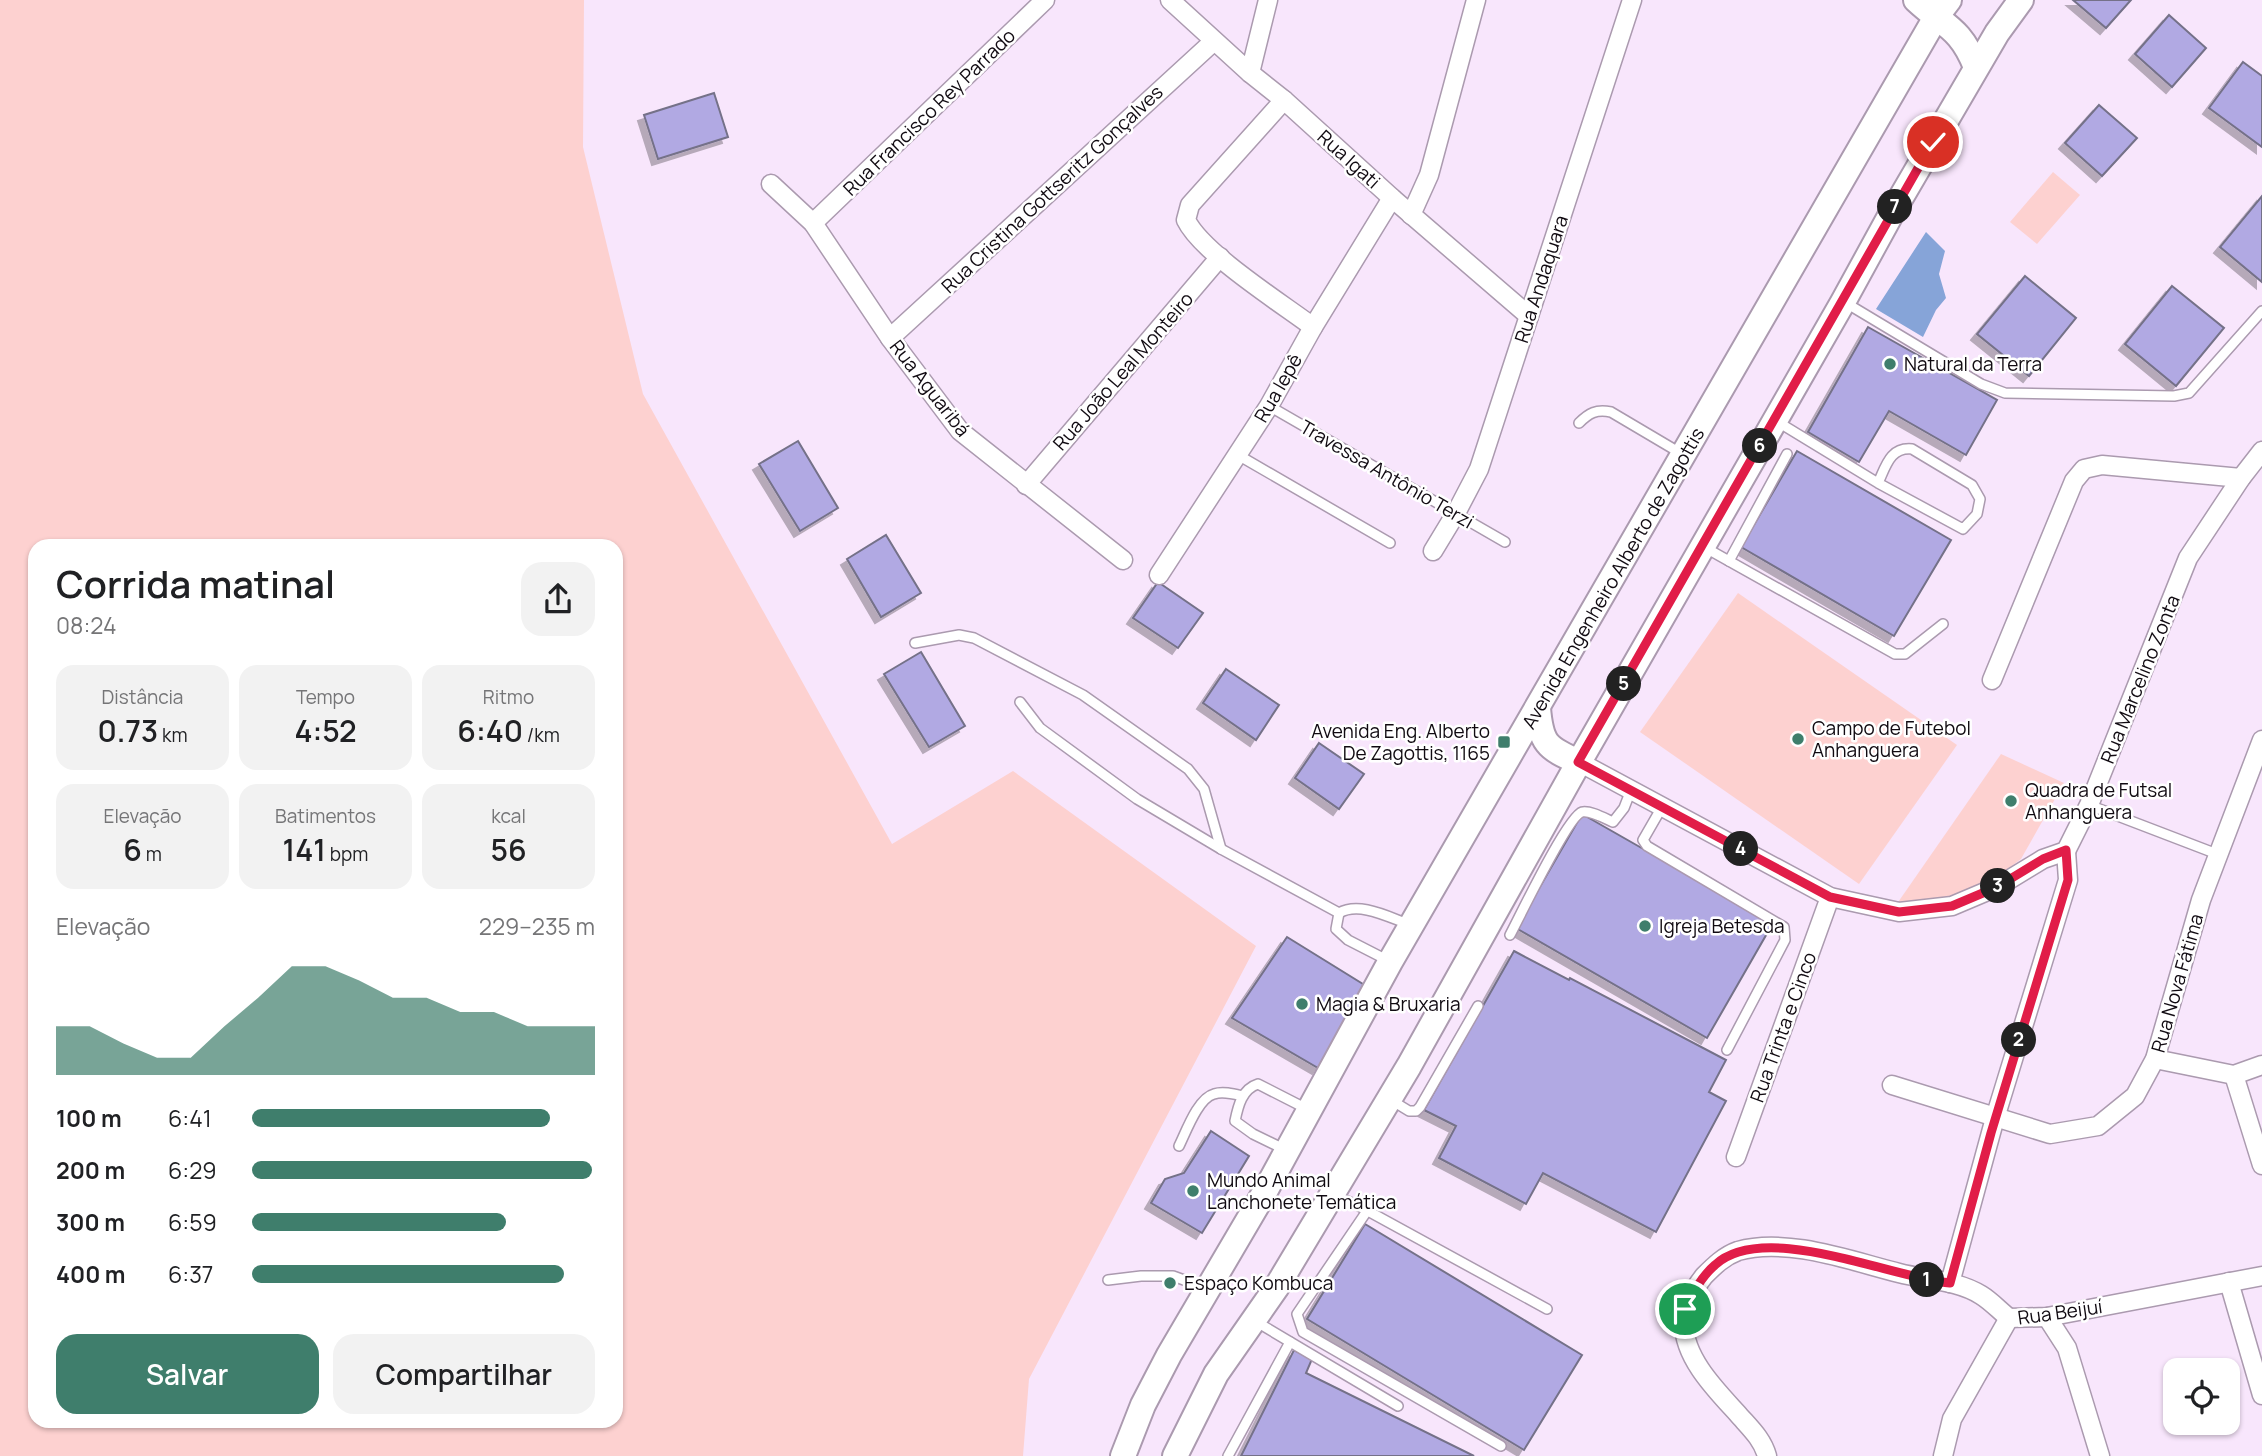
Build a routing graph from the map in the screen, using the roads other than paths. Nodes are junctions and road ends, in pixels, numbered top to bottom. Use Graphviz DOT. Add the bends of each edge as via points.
graph roads {
  1 [pos="1045,0"];
  2 [pos="1170,0"];
  3 [pos="1268,0"];
  4 [pos="1476,0"];
  5 [pos="1632,0"];
  6 [pos="1916,0"];
  7 [pos="2021,0"];
  8 [pos="1943,8"];
  9 [pos="1214,41"];
  10 [pos="1976,67"];
  11 [pos="1250,74"];
  12 [pos="1284,100"];
  13 [pos="772,184"];
  14 [pos="1392,198"];
  15 [pos="1411,215"];
  16 [pos="813,223"];
  17 [pos="1220,257"];
  18 [pos="1843,302"];
  19 [pos="2262,311"];
  20 [pos="1529,316"];
  21 [pos="1313,327"];
  22 [pos="890,338"];
  23 [pos="1269,406"];
  24 [pos="1775,420"];
  25 [pos="1579,423"];
  26 [pos="2262,451"];
  27 [pos="1787,453"];
  28 [pos="1238,455"];
  29 [pos="1684,455"];
  30 [pos="2241,478"];
  31 [pos="1878,483"];
  32 [pos="1026,485"];
  33 [pos="1456,513"];
  34 [pos="1505,542"];
  35 [pos="1390,544"];
  36 [pos="1703,546"];
  37 [pos="1433,551"];
  38 [pos="1123,560"];
  39 [pos="1730,561"];
  40 [pos="1159,575"];
  41 [pos="1942,624"];
  42 [pos="915,643"];
  43 [pos="1992,680"];
  44 [pos="1020,702"];
  45 [pos="1538,708"];
  46 [pos="2262,740"];
  47 [pos="1578,762"];
  48 [pos="1631,790"];
  49 [pos="2089,805"];
  50 [pos="1662,807"];
  51 [pos="1221,849"];
  52 [pos="2066,850"];
  53 [pos="2217,854"];
  54 [pos="1830,897"];
  55 [pos="1339,914"];
  56 [pos="1412,926"];
  57 [pos="1510,935"];
  58 [pos="1390,961"];
  59 [pos="1478,1006"];
  60 [pos="1727,1050"];
  61 [pos="2155,1059"];
  62 [pos="2262,1065"];
  63 [pos="2234,1075"];
  64 [pos="1892,1085"];
  65 [pos="1242,1096"];
  66 [pos="1389,1099"];
  67 [pos="1311,1111"];
  68 [pos="1995,1118"];
  69 [pos="1179,1146"];
  70 [pos="1288,1151"];
  71 [pos="1736,1157"];
  72 [pos="2262,1165"];
  73 [pos="1332,1194"];
  74 [pos="1367,1211"];
  75 [pos="2262,1276"];
  76 [pos="1108,1280"];
  77 [pos="2229,1282"];
  78 [pos="1950,1283"];
  79 [pos="1208,1289"];
  80 [pos="1547,1309"];
  81 [pos="2047,1317"];
  82 [pos="2010,1318"];
  83 [pos="1254,1320"];
  84 [pos="1290,1342"];
  85 [pos="2262,1395"];
  86 [pos="1398,1406"];
  87 [pos="1501,1446"];
  88 [pos="1123,1456"];
  89 [pos="1175,1456"];
  90 [pos="1228,1456"];
  91 [pos="1767,1456"];
  92 [pos="1943,1456"];
  93 [pos="2100,1456"];
  1 -- 16 [label="street, Rua Francisco Rey Parrado"];
  2 -- 9 [label="street, Rua Igati"];
  3 -- 11 [label="street"];
  4 -- 15 [label="street" via="1429,175"];
  5 -- 20 [label="street, Rua Andaquara"];
  6 -- 8 [label="main road"];
  7 -- 10 [label="main road"];
  8 -- 10 [label="main road"];
  8 -- 29 [label="main road, Avenida Engenheiro Alberto de Zagottis"];
  9 -- 11 [label="street, Rua Igati"];
  9 -- 22 [label="street, Rua Cristina Gottseritz Gonçalves"];
  10 -- 18 [label="main road"];
  11 -- 12 [label="street, Rua Igati"];
  12 -- 14 [label="street, Rua Igati"];
  12 -- 17 [label="street" via="1190,205 1186,220 1192,232"];
  13 -- 16 [label="street, Rua Aguaribá"];
  14 -- 15 [label="street, Rua Igati"];
  14 -- 21 [label="street, Rua Iepê"];
  15 -- 20 [label="street, Rua Igati"];
  16 -- 22 [label="street, Rua Aguaribá"];
  17 -- 21 [label="street"];
  17 -- 32 [label="street, Rua João Leal Monteiro"];
  18 -- 19 [label="lane" via="1981,384 2005,393 2189,393"];
  18 -- 24 [label="main road"];
  20 -- 33 [label="street, Rua Andaquara" via="1479,469"];
  21 -- 23 [label="street, Rua Iepê"];
  22 -- 32 [label="street, Rua Aguaribá" via="960,431"];
  23 -- 28 [label="street, Rua Iepê"];
  23 -- 33 [label="lane, Travessa Antônio Terzi"];
  24 -- 31 [label="lane"];
  24 -- 36 [label="main road"];
  25 -- 29 [label="lane" via="1590,413 1611,412"];
  26 -- 30 [label="street, Rua Marcelino Zonta"];
  27 -- 39 [label="lane"];
  28 -- 35 [label="lane"];
  28 -- 40 [label="street, Rua Iepê"];
  29 -- 45 [label="main road, Avenida Engenheiro Alberto de Zagottis"];
  30 -- 43 [label="street" via="2102,465 2084,469 2074,481"];
  30 -- 49 [label="street, Rua Marcelino Zonta" via="2188,558"];
  31 -- 31 [label="lane" via="1893,453 1912,449 1972,485 1980,499 1977,514 1963,529"];
  32 -- 38 [label="street, Rua Aguaribá"];
  33 -- 34 [label="lane, Travessa Antônio Terzi"];
  33 -- 37 [label="street, Rua Andaquara"];
  36 -- 39 [label="lane"];
  36 -- 47 [label="main road"];
  39 -- 41 [label="lane" via="1895,654 1905,654"];
  42 -- 51 [label="lane" via="959,635 974,638 1083,695 1188,769 1204,789"];
  44 -- 51 [label="lane" via="1040,728 1137,799"];
  45 -- 47 [label="main road" via="1541,735 1554,750"];
  45 -- 56 [label="main road, Avenida Engenheiro Alberto de Zagottis"];
  46 -- 53 [label="street, Rua Nova Fátima"];
  47 -- 48 [label="street"];
  47 -- 66 [label="main road"];
  48 -- 50 [label="street"];
  48 -- 57 [label="lane" via="1613,822 1586,811 1579,813"];
  49 -- 52 [label="street, Rua Marcelino Zonta"];
  49 -- 53 [label="lane"];
  50 -- 54 [label="street"];
  50 -- 60 [label="lane" via="1643,840 1647,846 1784,927 1786,940"];
  51 -- 55 [label="lane"];
  52 -- 54 [label="street" via="1952,906 1899,912"];
  52 -- 68 [label="street" via="2068,880"];
  53 -- 61 [label="street, Rua Nova Fátima"];
  54 -- 71 [label="street, Rua Trinta e Cinco"];
  55 -- 56 [label="lane" via="1358,909"];
  55 -- 58 [label="lane" via="1336,929"];
  56 -- 58 [label="main road, Avenida Engenheiro Alberto de Zagottis"];
  58 -- 67 [label="main road, Avenida Engenheiro Alberto de Zagottis"];
  59 -- 66 [label="lane" via="1420,1107 1409,1111"];
  61 -- 63 [label="street"];
  61 -- 68 [label="street, Rua Nova Fátima" via="2135,1096 2098,1126 2050,1135"];
  62 -- 63 [label="street"];
  63 -- 72 [label="street"];
  64 -- 68 [label="street, Rua Nova Fátima"];
  65 -- 67 [label="lane" via="1258,1084"];
  65 -- 69 [label="lane" via="1214,1093 1207,1097"];
  65 -- 70 [label="lane" via="1235,1121"];
  66 -- 73 [label="main road"];
  67 -- 70 [label="main road, Avenida Engenheiro Alberto de Zagottis"];
  68 -- 78 [label="street"];
  70 -- 79 [label="main road, Avenida Engenheiro Alberto de Zagottis"];
  73 -- 74 [label="lane"];
  73 -- 83 [label="main road"];
  74 -- 80 [label="lane"];
  74 -- 87 [label="lane" via="1297,1314 1303,1332"];
  75 -- 77 [label="street, Rua Beijuí"];
  76 -- 79 [label="lane" via="1173,1276"];
  77 -- 81 [label="street, Rua Beijuí"];
  77 -- 85 [label="street"];
  78 -- 82 [label="street" via="1980,1294"];
  78 -- 91 [label="street" via="1775,1247 1738,1252 1716,1263 1696,1286 1685,1309 1688,1345 1703,1373 1753,1430"];
  79 -- 88 [label="main road, Avenida Engenheiro Alberto de Zagottis" via="1143,1405"];
  81 -- 82 [label="street, Rua Beijuí"];
  81 -- 93 [label="street" via="2067,1348"];
  82 -- 92 [label="street, Rua Beijuí" via="1952,1419"];
  83 -- 84 [label="lane"];
  83 -- 89 [label="main road" via="1216,1374"];
  84 -- 86 [label="lane"];
  84 -- 90 [label="lane"];
}
